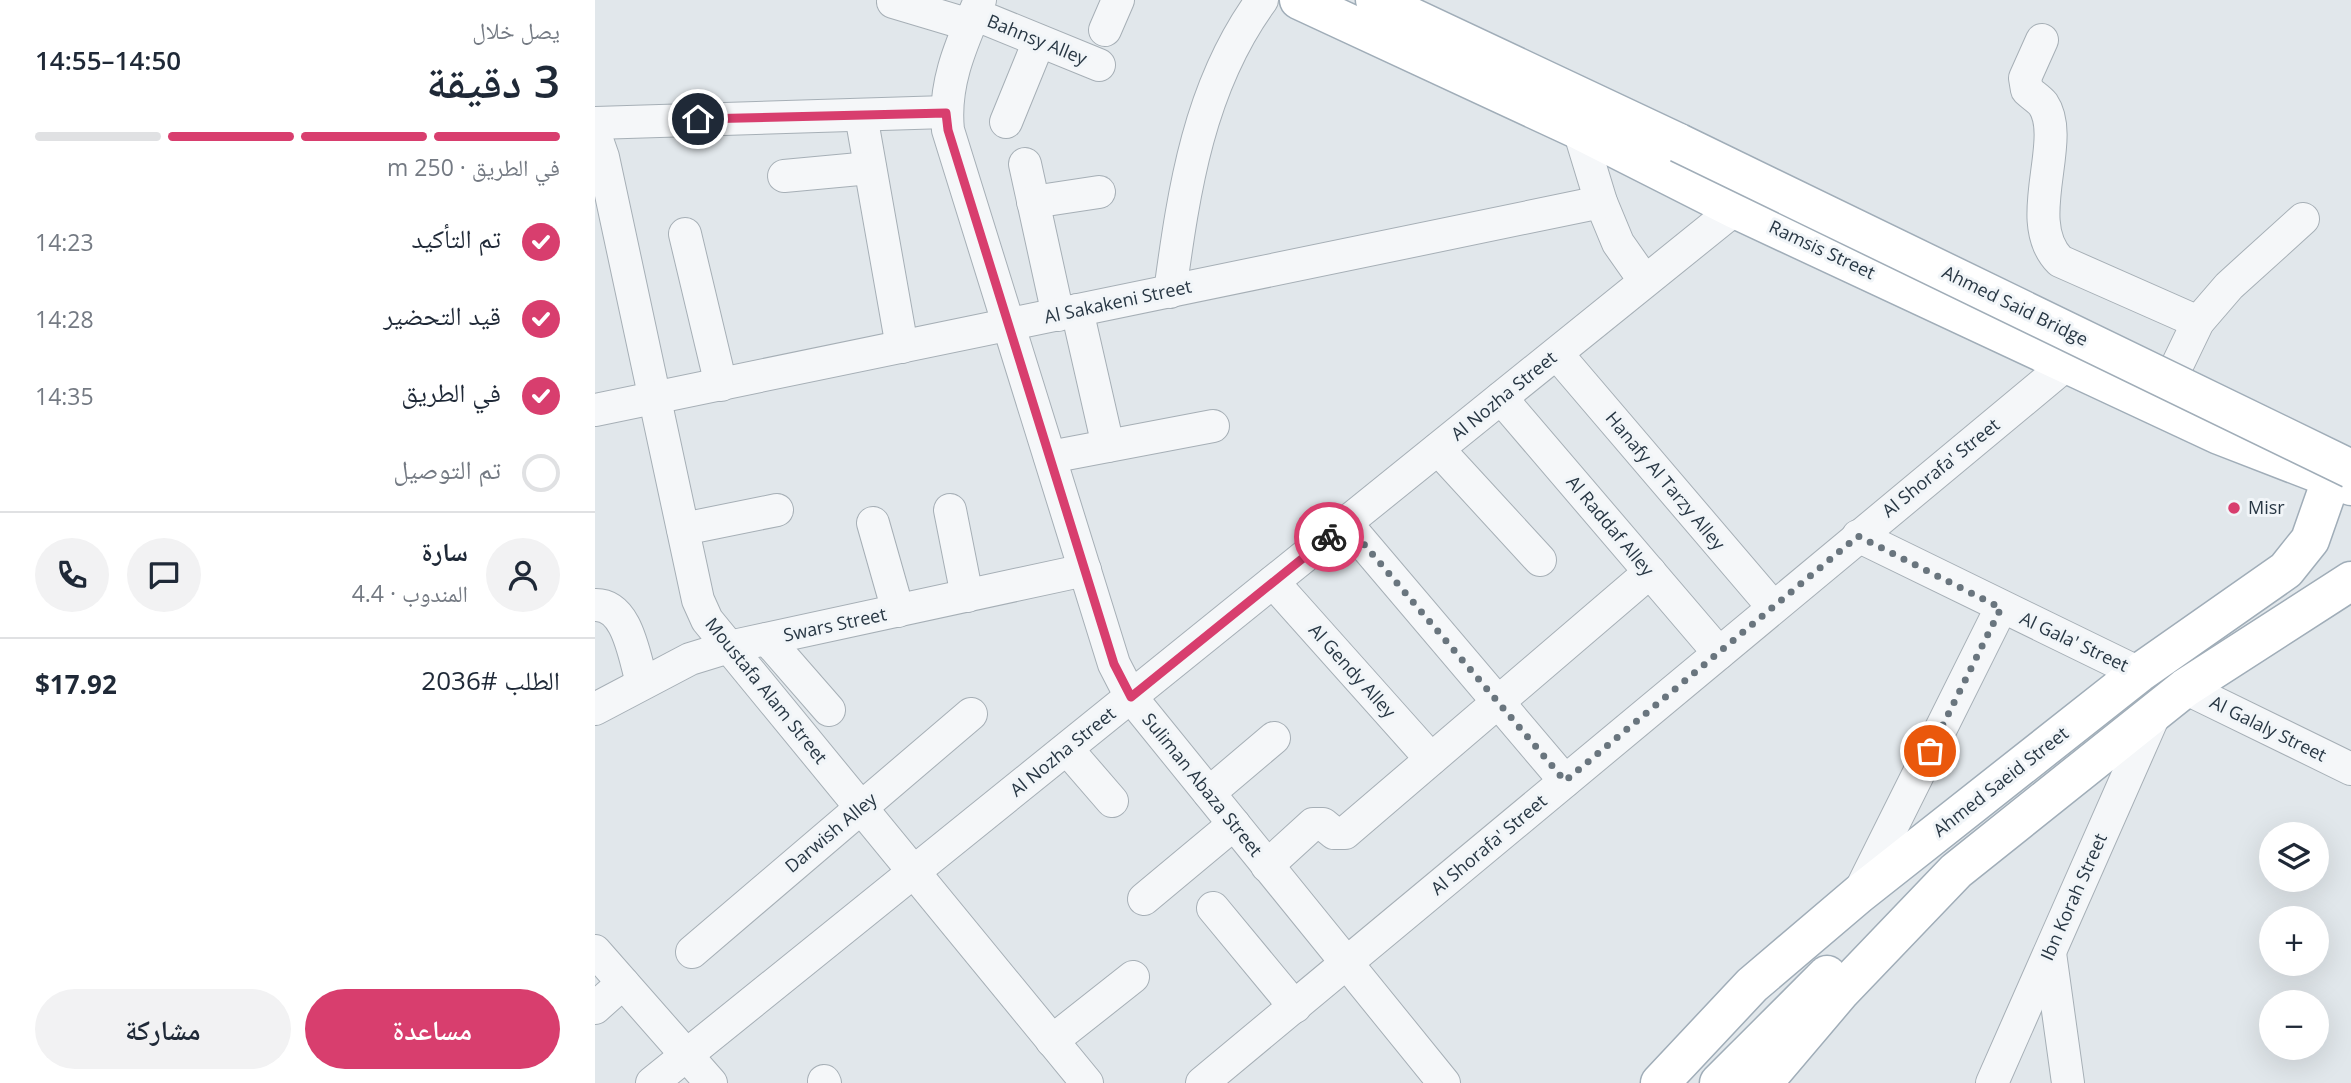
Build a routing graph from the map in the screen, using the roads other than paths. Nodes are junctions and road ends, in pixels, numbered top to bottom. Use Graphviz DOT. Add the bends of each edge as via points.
graph roads {
  1 [pos="1118,0"];
  2 [pos="1262,0"];
  3 [pos="1299,0"];
  4 [pos="1375,0"];
  5 [pos="893,2"];
  6 [pos="975,13"];
  7 [pos="1105,30"];
  8 [pos="2042,40"];
  9 [pos="1039,41"];
  10 [pos="1099,65"];
  11 [pos="946,113"];
  12 [pos="861,115"];
  13 [pos="595,122"];
  14 [pos="1006,122"];
  15 [pos="1579,130"];
  16 [pos="595,134"];
  17 [pos="1025,164"];
  18 [pos="870,168"];
  19 [pos="784,176"];
  20 [pos="1099,192"];
  21 [pos="1033,202"];
  22 [pos="1601,202"];
  23 [pos="1735,209"];
  24 [pos="2303,219"];
  25 [pos="685,234"];
  26 [pos="1644,280"];
  27 [pos="1170,292"];
  28 [pos="1067,313"];
  29 [pos="2198,322"];
  30 [pos="1008,325"];
  31 [pos="902,347"];
  32 [pos="1557,354"];
  33 [pos="2067,365"];
  34 [pos="721,385"];
  35 [pos="655,398"];
  36 [pos="1501,398"];
  37 [pos="2158,405"];
  38 [pos="595,410"];
  39 [pos="1213,426"];
  40 [pos="1108,446"];
  41 [pos="1438,449"];
  42 [pos="1050,457"];
  43 [pos="2344,478"];
  44 [pos="777,510"];
  45 [pos="950,510"];
  46 [pos="873,523"];
  47 [pos="1346,523"];
  48 [pos="683,529"];
  49 [pos="1858,536"];
  50 [pos="1540,560"];
  51 [pos="1085,570"];
  52 [pos="1650,572"];
  53 [pos="2351,581"];
  54 [pos="1273,582"];
  55 [pos="967,596"];
  56 [pos="595,605"];
  57 [pos="1773,607"];
  58 [pos="2001,608"];
  59 [pos="898,611"];
  60 [pos="767,639"];
  61 [pos="729,647"];
  62 [pos="1719,653"];
  63 [pos="2139,673"];
  64 [pos="642,682"];
  65 [pos="1131,697"];
  66 [pos="2171,700"];
  67 [pos="1498,702"];
  68 [pos="595,709"];
  69 [pos="829,710"];
  70 [pos="971,714"];
  71 [pos="1274,738"];
  72 [pos="1067,749"];
  73 [pos="1431,759"];
  74 [pos="2351,769"];
  75 [pos="1565,781"];
  76 [pos="1209,793"];
  77 [pos="1112,801"];
  78 [pos="860,808"];
  79 [pos="1234,824"];
  80 [pos="1267,866"];
  81 [pos="1956,871"];
  82 [pos="913,872"];
  83 [pos="1859,894"];
  84 [pos="1144,899"];
  85 [pos="1213,908"];
  86 [pos="595,951"];
  87 [pos="2050,951"];
  88 [pos="692,952"];
  89 [pos="1347,964"];
  90 [pos="1133,977"];
  91 [pos="623,983"];
  92 [pos="1295,1007"];
  93 [pos="595,1008"];
  94 [pos="1052,1041"];
  95 [pos="687,1055"];
  96 [pos="1769,1079"];
  97 [pos="652,1083"];
  98 [pos="711,1083"];
  99 [pos="1087,1083"];
  100 [pos="1202,1083"];
  101 [pos="1444,1083"];
  102 [pos="1660,1083"];
  103 [pos="1719,1083"];
  104 [pos="1992,1083"];
  105 [pos="2069,1083"];
  1 -- 7 [label="street"];
  2 -- 27 [label="street" via="1238,32 1194,146"];
  3 -- 15 [label="main road, Ramsis Street"];
  4 -- 43 [label="main road, Ahmed Said Bridge, bridge" via="1679,143"];
  5 -- 6 [label="street, Bahnsy Alley"];
  6 -- 9 [label="street, Bahnsy Alley"];
  6 -- 11 [label="street, Suliman Abaza Street" via="951,72"];
  8 -- 29 [label="street" via="2025,78 2027,90 2044,105 2049,127 2043,221 2052,253 2060,261"];
  9 -- 10 [label="street, Bahnsy Alley"];
  9 -- 14 [label="street"];
  11 -- 12 [label="street"];
  11 -- 30 [label="street, Suliman Abaza Street"];
  12 -- 13 [label="street"];
  12 -- 18 [label="street"];
  15 -- 22 [label="street"];
  15 -- 23 [label="main road, Ramsis Street"];
  16 -- 35 [label="street, Moustafa Alam Street"];
  17 -- 21 [label="street"];
  18 -- 19 [label="street"];
  18 -- 31 [label="street"];
  20 -- 21 [label="street"];
  21 -- 28 [label="street"];
  22 -- 26 [label="street" via="1618,243"];
  22 -- 27 [label="street, Al Sakakeni Street"];
  23 -- 26 [label="street, Al Nozha Street"];
  23 -- 33 [label="main road, Ramsis Street"];
  24 -- 29 [label="street" via="2229,286"];
  25 -- 34 [label="street"];
  26 -- 32 [label="street, Al Nozha Street"];
  27 -- 28 [label="street, Al Sakakeni Street"];
  28 -- 30 [label="street, Al Sakakeni Street"];
  28 -- 40 [label="street"];
  29 -- 37 [label="street"];
  30 -- 31 [label="street, Al Sakakeni Street"];
  30 -- 42 [label="street, Suliman Abaza Street"];
  31 -- 34 [label="street, Al Sakakeni Street"];
  32 -- 36 [label="street, Al Nozha Street"];
  32 -- 57 [label="street, Hanafy Al Tarzy Alley"];
  33 -- 37 [label="main road, Ramsis Street"];
  33 -- 49 [label="street, Al Shorafa' Street"];
  34 -- 35 [label="street, Al Sakakeni Street"];
  35 -- 38 [label="street, Al Sakakeni Street"];
  35 -- 48 [label="street, Moustafa Alam Street"];
  36 -- 41 [label="street, Al Nozha Street"];
  36 -- 52 [label="street, Al Raddaf Alley"];
  37 -- 43 [label="main road, Ramsis Street" via="2219,435"];
  39 -- 40 [label="street"];
  40 -- 42 [label="street"];
  41 -- 47 [label="street, Al Nozha Street"];
  41 -- 50 [label="street"];
  42 -- 51 [label="street, Suliman Abaza Street"];
  43 -- 63 [label="main road, Ahmed Saeid Street" via="2310,540 2286,569"];
  44 -- 48 [label="street"];
  45 -- 55 [label="street"];
  46 -- 59 [label="street"];
  47 -- 54 [label="street, Al Nozha Street"];
  47 -- 67 [label="street"];
  48 -- 61 [label="street, Moustafa Alam Street" via="698,600"];
  49 -- 57 [label="street, Al Shorafa' Street"];
  49 -- 58 [label="street, Al Gala' Street"];
  51 -- 55 [label="street, Swars Street"];
  51 -- 65 [label="street, Suliman Abaza Street" via="1114,664"];
  52 -- 62 [label="street, Al Raddaf Alley"];
  52 -- 67 [label="street"];
  53 -- 66 [label="main road"];
  54 -- 65 [label="street, Al Nozha Street"];
  54 -- 73 [label="street, Al Gendy Alley"];
  55 -- 59 [label="street, Swars Street"];
  56 -- 64 [label="street" via="607,606 619,615"];
  57 -- 62 [label="street, Al Shorafa' Street"];
  58 -- 63 [label="street, Al Gala' Street"];
  58 -- 83 [label="street"];
  59 -- 60 [label="street, Swars Street"];
  60 -- 61 [label="street, Swars Street"];
  60 -- 69 [label="street"];
  61 -- 64 [label="street, Swars Street"];
  61 -- 78 [label="street, Moustafa Alam Street"];
  62 -- 75 [label="street, Al Shorafa' Street"];
  63 -- 83 [label="main road, Ahmed Saeid Street"];
  64 -- 68 [label="street, Swars Street"];
  65 -- 72 [label="street, Al Nozha Street"];
  65 -- 76 [label="street, Suliman Abaza Street"];
  66 -- 74 [label="street, Al Galaly Street"];
  66 -- 81 [label="main road"];
  66 -- 87 [label="street, Ibn Korah Street"];
  67 -- 73 [label="street"];
  67 -- 75 [label="street"];
  70 -- 78 [label="street, Darwish Alley"];
  71 -- 76 [label="street"];
  72 -- 77 [label="street"];
  72 -- 82 [label="street, Al Nozha Street"];
  73 -- 80 [label="street" via="1345,832 1334,833 1323,824 1314,824"];
  75 -- 89 [label="street, Al Shorafa' Street"];
  76 -- 79 [label="street, Suliman Abaza Street"];
  78 -- 82 [label="street, Moustafa Alam Street"];
  78 -- 88 [label="street, Darwish Alley"];
  79 -- 80 [label="street, Suliman Abaza Street"];
  79 -- 84 [label="street"];
  80 -- 89 [label="street, Suliman Abaza Street"];
  81 -- 96 [label="main road" via="1841,991"];
  81 -- 103 [label="main road" via="1837,966"];
  82 -- 94 [label="street, Moustafa Alam Street"];
  82 -- 95 [label="street, Al Nozha Street"];
  83 -- 102 [label="main road, Ahmed Saeid Street" via="1752,985"];
  85 -- 92 [label="street"];
  86 -- 91 [label="street"];
  87 -- 104 [label="street, Ibn Korah Street"];
  87 -- 105 [label="street"];
  89 -- 92 [label="street, Al Shorafa' Street"];
  89 -- 101 [label="street, Suliman Abaza Street"];
  90 -- 94 [label="street"];
  91 -- 93 [label="street"];
  91 -- 95 [label="street"];
  92 -- 100 [label="street, Al Shorafa' Street"];
  94 -- 99 [label="street, Moustafa Alam Street"];
  95 -- 97 [label="street, Al Nozha Street"];
  95 -- 98 [label="street"];
}
